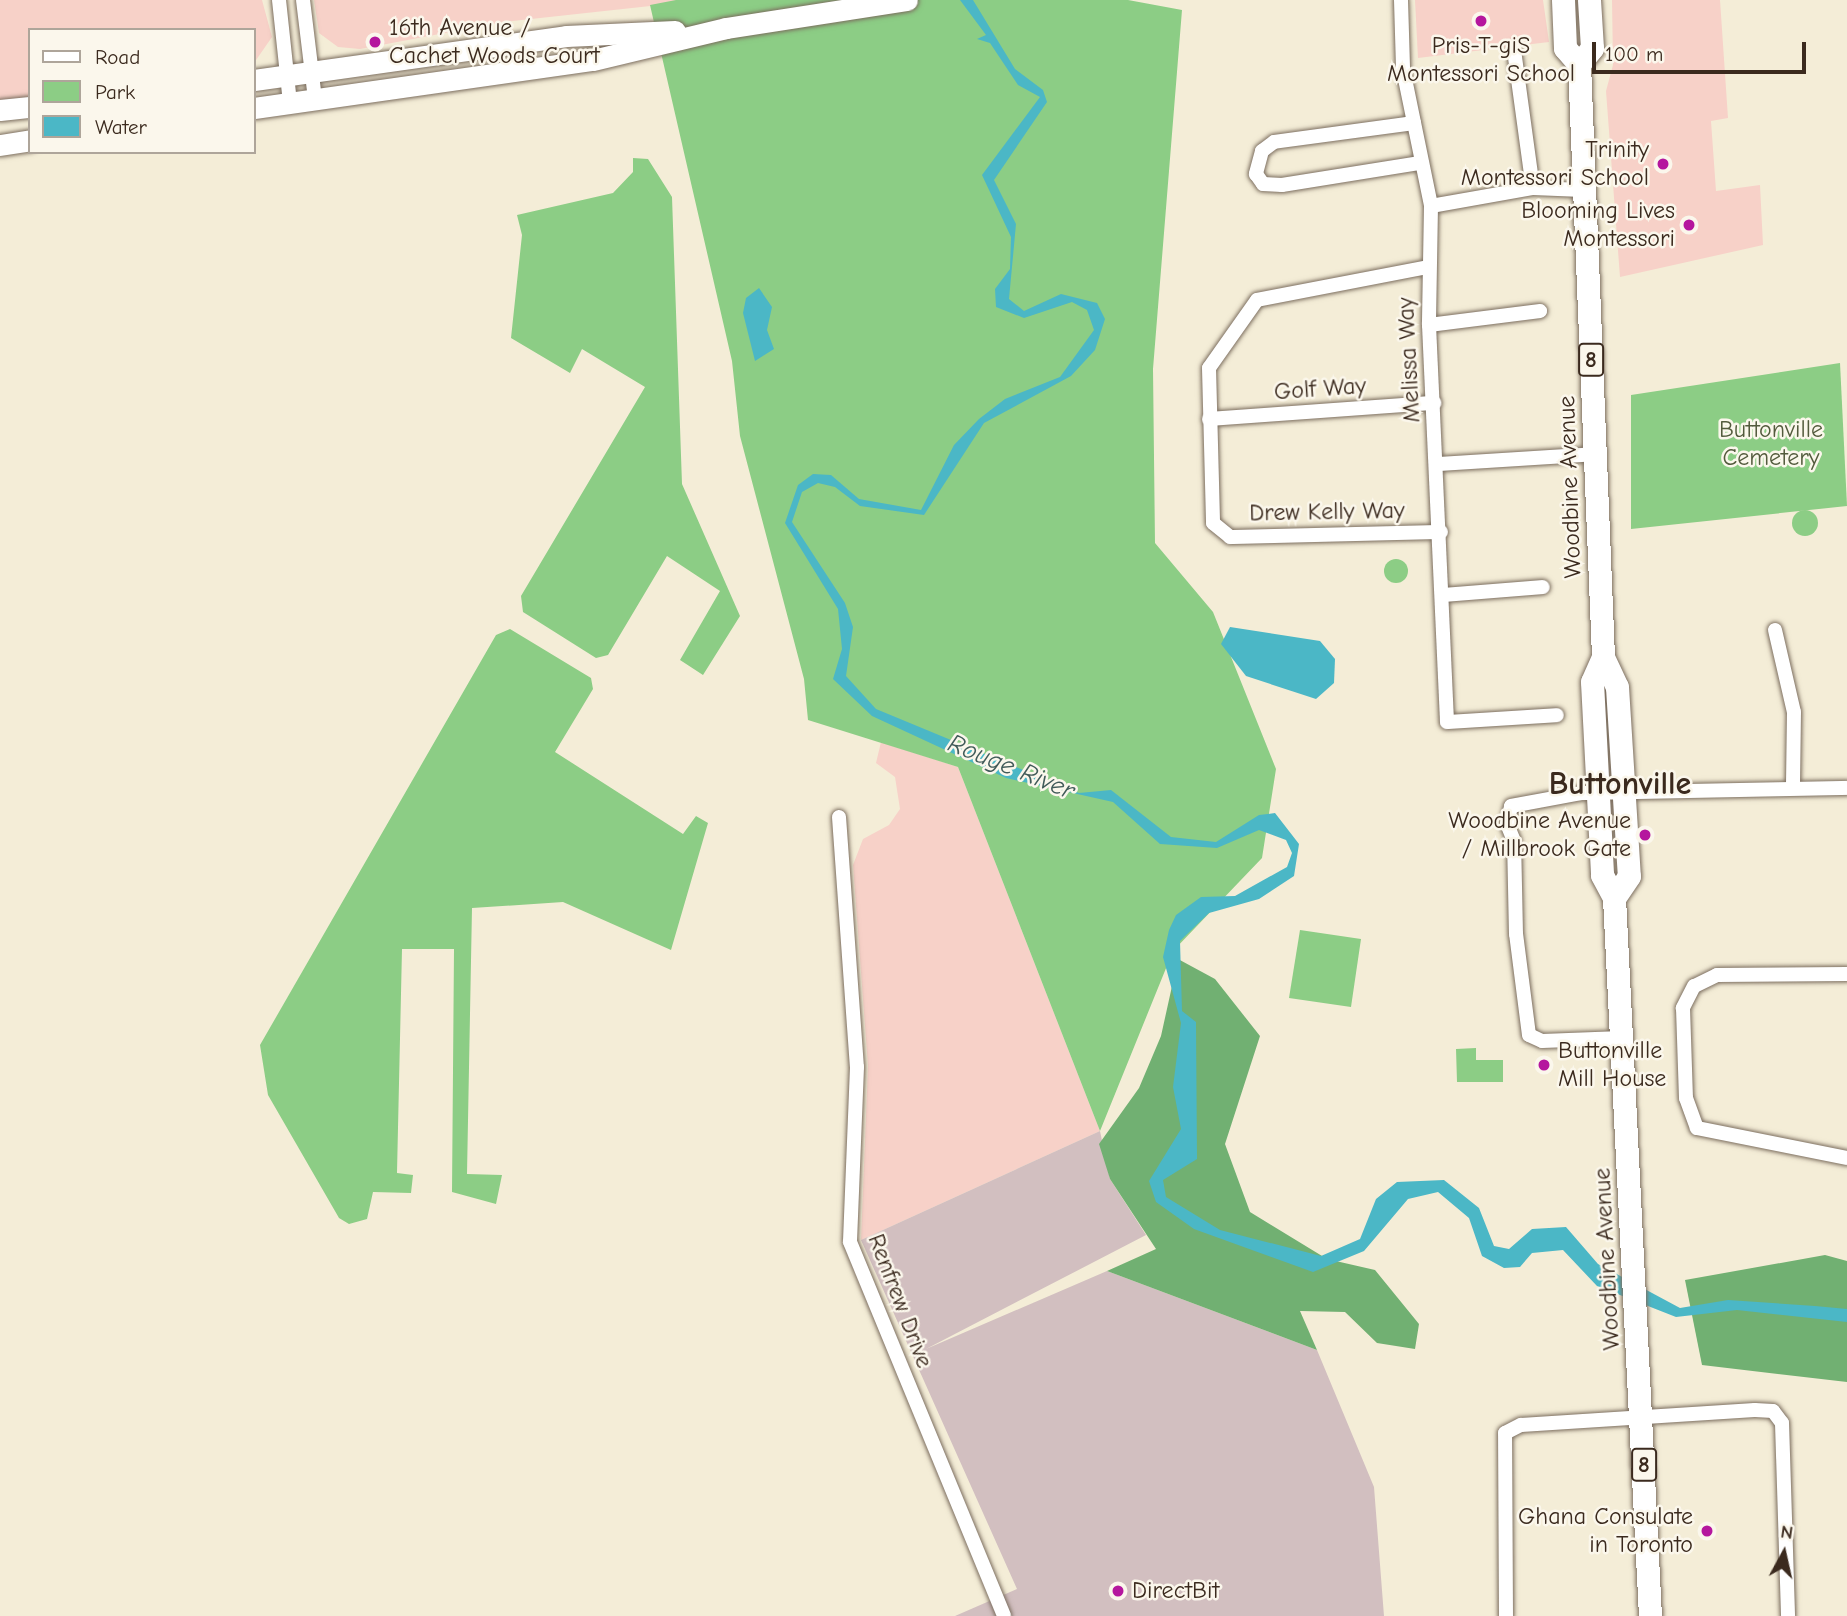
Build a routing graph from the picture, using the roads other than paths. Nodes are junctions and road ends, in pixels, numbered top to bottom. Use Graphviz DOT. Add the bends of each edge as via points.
graph roads {
  1 [pos="279,0"];
  2 [pos="303,0"];
  3 [pos="907,0"];
  4 [pos="1401,0"];
  5 [pos="1563,0"];
  6 [pos="1589,0"];
  7 [pos="726,28"];
  8 [pos="1514,50"];
  9 [pos="1579,64"];
  10 [pos="312,73"];
  11 [pos="286,76"];
  12 [pos="256,80"];
  13 [pos="315,99"];
  14 [pos="290,103"];
  15 [pos="28,107"];
  16 [pos="256,108"];
  17 [pos="0,110"];
  18 [pos="1414,123"];
  19 [pos="28,140"];
  20 [pos="0,145"];
  21 [pos="1420,163"];
  22 [pos="1533,188"];
  23 [pos="1583,190"];
  24 [pos="1431,206"];
  25 [pos="1428,267"];
  26 [pos="1540,311"];
  27 [pos="1429,325"];
  28 [pos="1434,403"];
  29 [pos="1209,419"];
  30 [pos="1595,454"];
  31 [pos="1438,464"];
  32 [pos="1441,532"];
  33 [pos="1543,587"];
  34 [pos="1444,595"];
  35 [pos="1775,630"];
  36 [pos="1557,716"];
  37 [pos="1793,787"];
  38 [pos="1847,788"];
  39 [pos="1611,793"];
  40 [pos="839,817"];
  41 [pos="1847,974"];
  42 [pos="1622,1038"];
  43 [pos="1847,1158"];
  44 [pos="1642,1414"];
  45 [pos="1004,1616"];
  46 [pos="1506,1616"];
  47 [pos="1650,1616"];
  48 [pos="1788,1616"];
  1 -- 11 [label="street"];
  2 -- 10 [label="street"];
  3 -- 7 [label="main road"];
  4 -- 18 [label="street, Melissa Way" via="1403,69"];
  5 -- 9 [label="main road, Woodbine Avenue / 8" via="1565,48"];
  6 -- 9 [label="main road, Woodbine Avenue / 8" via="1592,48"];
  7 -- 10 [label="main road" via="566,36"];
  7 -- 13 [label="main road" via="593,60"];
  8 -- 22 [label="street"];
  9 -- 23 [label="main road, Woodbine Avenue / 8"];
  10 -- 11 [label="main road"];
  10 -- 13 [label="street"];
  11 -- 12 [label="main road"];
  11 -- 14 [label="street"];
  13 -- 14 [label="main road"];
  14 -- 16 [label="main road"];
  15 -- 17 [label="main road"];
  18 -- 21 [label="street, Melissa Way"];
  18 -- 21 [label="street" via="1274,142 1262,151 1256,174 1263,184 1282,185"];
  19 -- 20 [label="main road"];
  21 -- 24 [label="street, Melissa Way"];
  22 -- 23 [label="street"];
  22 -- 24 [label="street"];
  23 -- 30 [label="main road, Woodbine Avenue / 8"];
  24 -- 25 [label="street, Melissa Way"];
  25 -- 27 [label="street, Melissa Way"];
  25 -- 29 [label="street, Drew Kelly Way" via="1257,300 1209,368"];
  26 -- 27 [label="street"];
  27 -- 28 [label="street, Melissa Way"];
  28 -- 29 [label="street, Golf Way"];
  28 -- 31 [label="street, Melissa Way"];
  29 -- 32 [label="street, Drew Kelly Way" via="1213,523 1230,537"];
  30 -- 31 [label="street"];
  30 -- 39 [label="main road, Woodbine Avenue / 8" via="1603,657 1592,681"];
  31 -- 32 [label="street, Melissa Way"];
  32 -- 34 [label="street, Melissa Way"];
  33 -- 34 [label="street"];
  34 -- 36 [label="street, Melissa Way" via="1447,722"];
  35 -- 37 [label="street" via="1794,712"];
  37 -- 38 [label="street"];
  37 -- 39 [label="street"];
  39 -- 42 [label="main road, Woodbine Avenue / 8" via="1602,875 1614,898"];
  39 -- 42 [label="street" via="1520,800 1507,812 1507,824 1514,841 1516,934 1530,1035 1542,1041"];
  40 -- 45 [label="street, Renfrew Drive" via="857,1067 850,1242"];
  41 -- 43 [label="street" via="1717,975 1694,986 1684,1008 1686,1098 1697,1128"];
  42 -- 44 [label="main road, Woodbine Avenue / 8"];
  44 -- 46 [label="street" via="1521,1425 1504,1433"];
  44 -- 47 [label="main road, Woodbine Avenue / 8"];
  44 -- 48 [label="street" via="1755,1410 1779,1416"];
}
